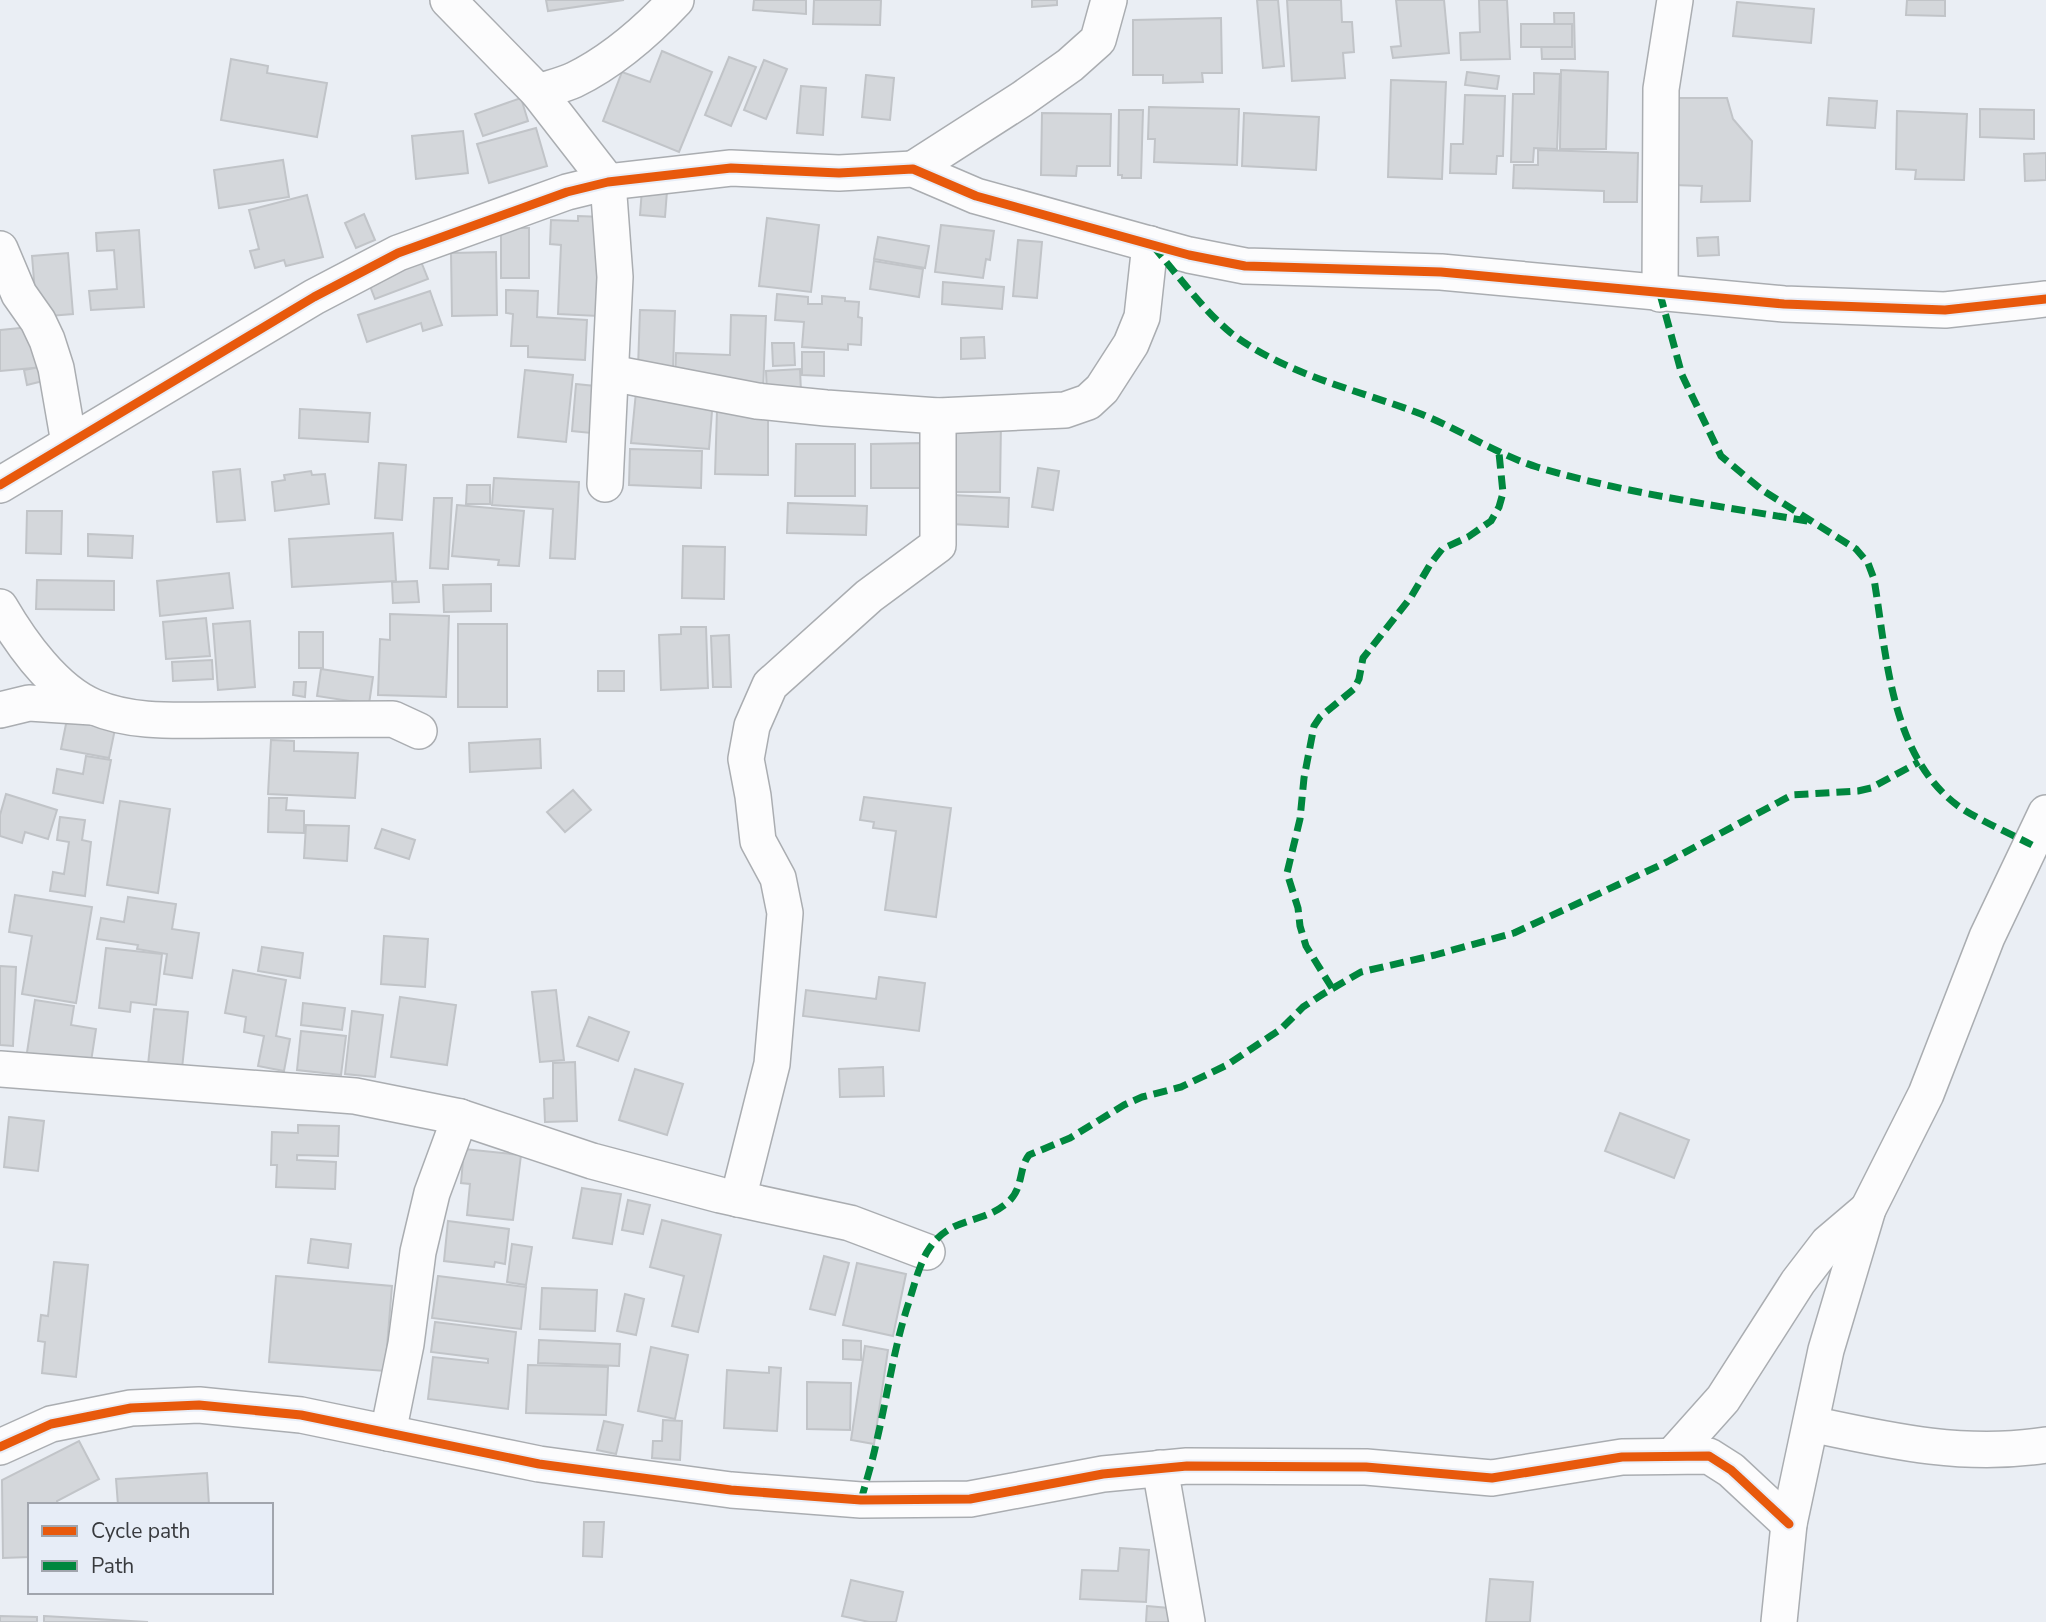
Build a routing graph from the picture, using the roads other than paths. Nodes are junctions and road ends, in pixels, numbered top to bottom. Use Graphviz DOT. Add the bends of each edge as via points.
graph roads {
  1 [pos="448,0"];
  2 [pos="676,0"];
  3 [pos="1109,0"];
  4 [pos="1675,0"];
  5 [pos="538,92"];
  6 [pos="913,169"];
  7 [pos="608,182"];
  8 [pos="1150,244"];
  9 [pos="0,249"];
  10 [pos="1660,294"];
  11 [pos="2046,299"];
  12 [pos="611,373"];
  13 [pos="938,415"];
  14 [pos="69,443"];
  15 [pos="605,484"];
  16 [pos="0,485"];
  17 [pos="0,607"];
  18 [pos="92,707"];
  19 [pos="0,710"];
  20 [pos="419,731"];
  21 [pos="2046,814"];
  22 [pos="0,1069"];
  23 [pos="460,1118"];
  24 [pos="738,1199"];
  25 [pos="1868,1209"];
  26 [pos="927,1252"];
  27 [pos="1811,1424"];
  28 [pos="388,1433"];
  29 [pos="2046,1446"];
  30 [pos="0,1447"];
  31 [pos="1673,1455"];
  32 [pos="1160,1468"];
  33 [pos="1789,1524"];
  34 [pos="1187,1622"];
  35 [pos="1779,1622"];
  1 -- 5 [label="street"];
  2 -- 5 [label="street" via="612,58 572,81"];
  3 -- 6 [label="street" via="1098,40 1070,65"];
  4 -- 10 [label="street" via="1661,89"];
  5 -- 7 [label="street"];
  6 -- 7 [label="street" via="839,173 732,167"];
  6 -- 8 [label="street" via="976,196"];
  7 -- 12 [label="street" via="615,277"];
  7 -- 14 [label="street" via="567,192 398,253 314,297"];
  8 -- 10 [label="street" via="1245,266 1441,272"];
  8 -- 13 [label="street" via="1139,326 1102,390 1065,410"];
  9 -- 14 [label="street" via="19,294 47,340"];
  10 -- 11 [label="street" via="1945,310"];
  12 -- 13 [label="street" via="757,401"];
  12 -- 15 [label="street"];
  13 -- 24 [label="street" via="938,545 869,596 770,685 752,726 746,759 758,841 778,878 785,913 772,1064"];
  14 -- 16 [label="street"];
  17 -- 18 [label="street" via="32,657"];
  18 -- 19 [label="street" via="29,703"];
  18 -- 20 [label="street" via="161,720 393,719"];
  21 -- 25 [label="street" via="1987,937 1926,1094"];
  22 -- 23 [label="street" via="355,1096"];
  23 -- 24 [label="street" via="592,1161"];
  23 -- 28 [label="street" via="432,1193 418,1252"];
  24 -- 26 [label="street" via="850,1223"];
  25 -- 27 [label="street" via="1826,1350"];
  25 -- 31 [label="street" via="1828,1243 1723,1399"];
  27 -- 29 [label="street" via="1894,1442 1981,1451"];
  27 -- 33 [label="street"];
  28 -- 30 [label="street" via="301,1415 200,1405 131,1408 51,1423"];
  28 -- 32 [label="street" via="539,1464 731,1490 861,1500 970,1499"];
  31 -- 32 [label="street" via="1622,1457 1492,1478 1366,1467"];
  31 -- 33 [label="street" via="1709,1456 1731,1470"];
  32 -- 34 [label="street"];
  33 -- 35 [label="street"];
}
